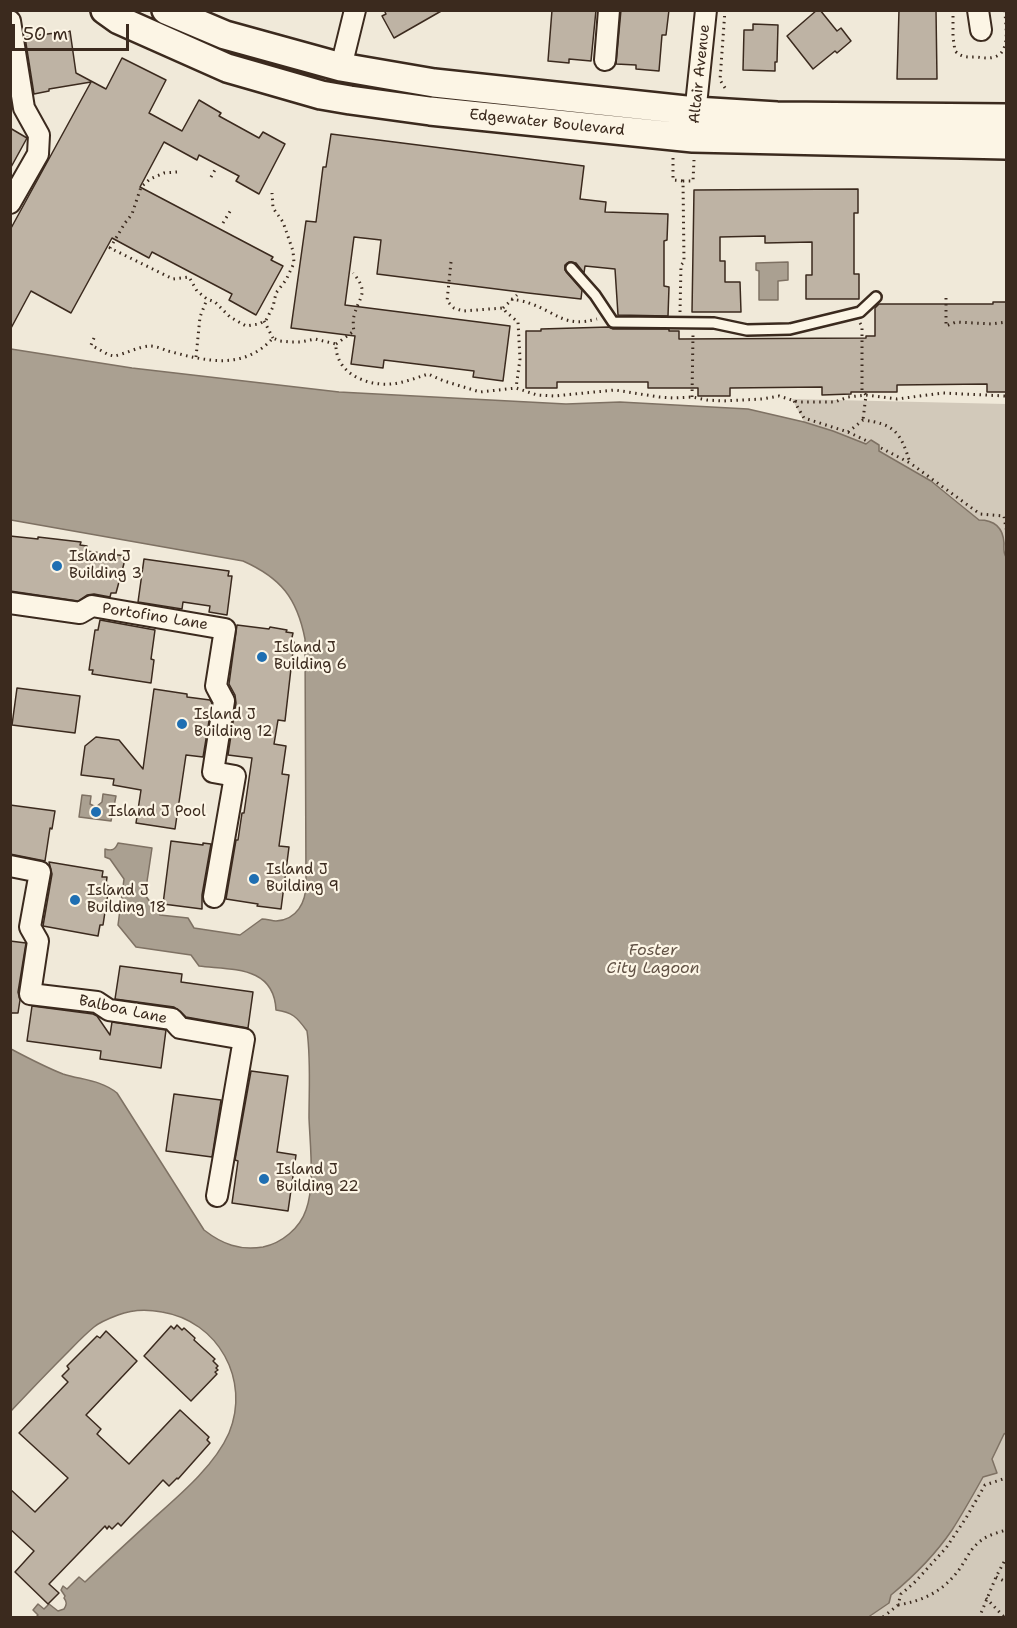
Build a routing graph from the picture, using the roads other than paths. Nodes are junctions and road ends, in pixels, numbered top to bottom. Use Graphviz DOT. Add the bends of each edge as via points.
graph roads {
  1 [pos="166,10"];
  2 [pos="355,10"];
  3 [pos="609,10"];
  4 [pos="706,10"];
  5 [pos="116,14"];
  6 [pos="10,21"];
  7 [pos="605,60"];
  8 [pos="341,67"];
  9 [pos="695,111"];
  10 [pos="1006,118"];
  11 [pos="1006,145"];
  12 [pos="694,149"];
  13 [pos="10,203"];
  14 [pos="571,268"];
  15 [pos="876,297"];
  16 [pos="10,603"];
  17 [pos="10,866"];
  18 [pos="214,897"];
  19 [pos="217,1196"];
  1 -- 8 [label="main road, Edgewater Boulevard" via="225,35"];
  2 -- 8 [label="street"];
  3 -- 7 [label="street"];
  4 -- 9 [label="street, Altair Avenue"];
  5 -- 12 [label="main road, Edgewater Boulevard" via="227,68 321,95"];
  6 -- 13 [label="street" via="24,108 39,135 38,154"];
  8 -- 9 [label="main road, Edgewater Boulevard" via="434,83"];
  9 -- 10 [label="main road, Edgewater Boulevard" via="777,116"];
  9 -- 12 [label="street, Altair Avenue"];
  11 -- 12 [label="main road, Edgewater Boulevard"];
  14 -- 15 [label="lane" via="613,322 698,322 747,330 790,329 860,312"];
  16 -- 18 [label="street, Portofino Lane" via="80,613 92,606 225,629 216,686 224,701 213,772 235,776"];
  17 -- 19 [label="street, Balboa Lane" via="40,872 30,927 38,941 30,994 97,1002 109,1010 171,1019 180,1028 244,1039"];
}
